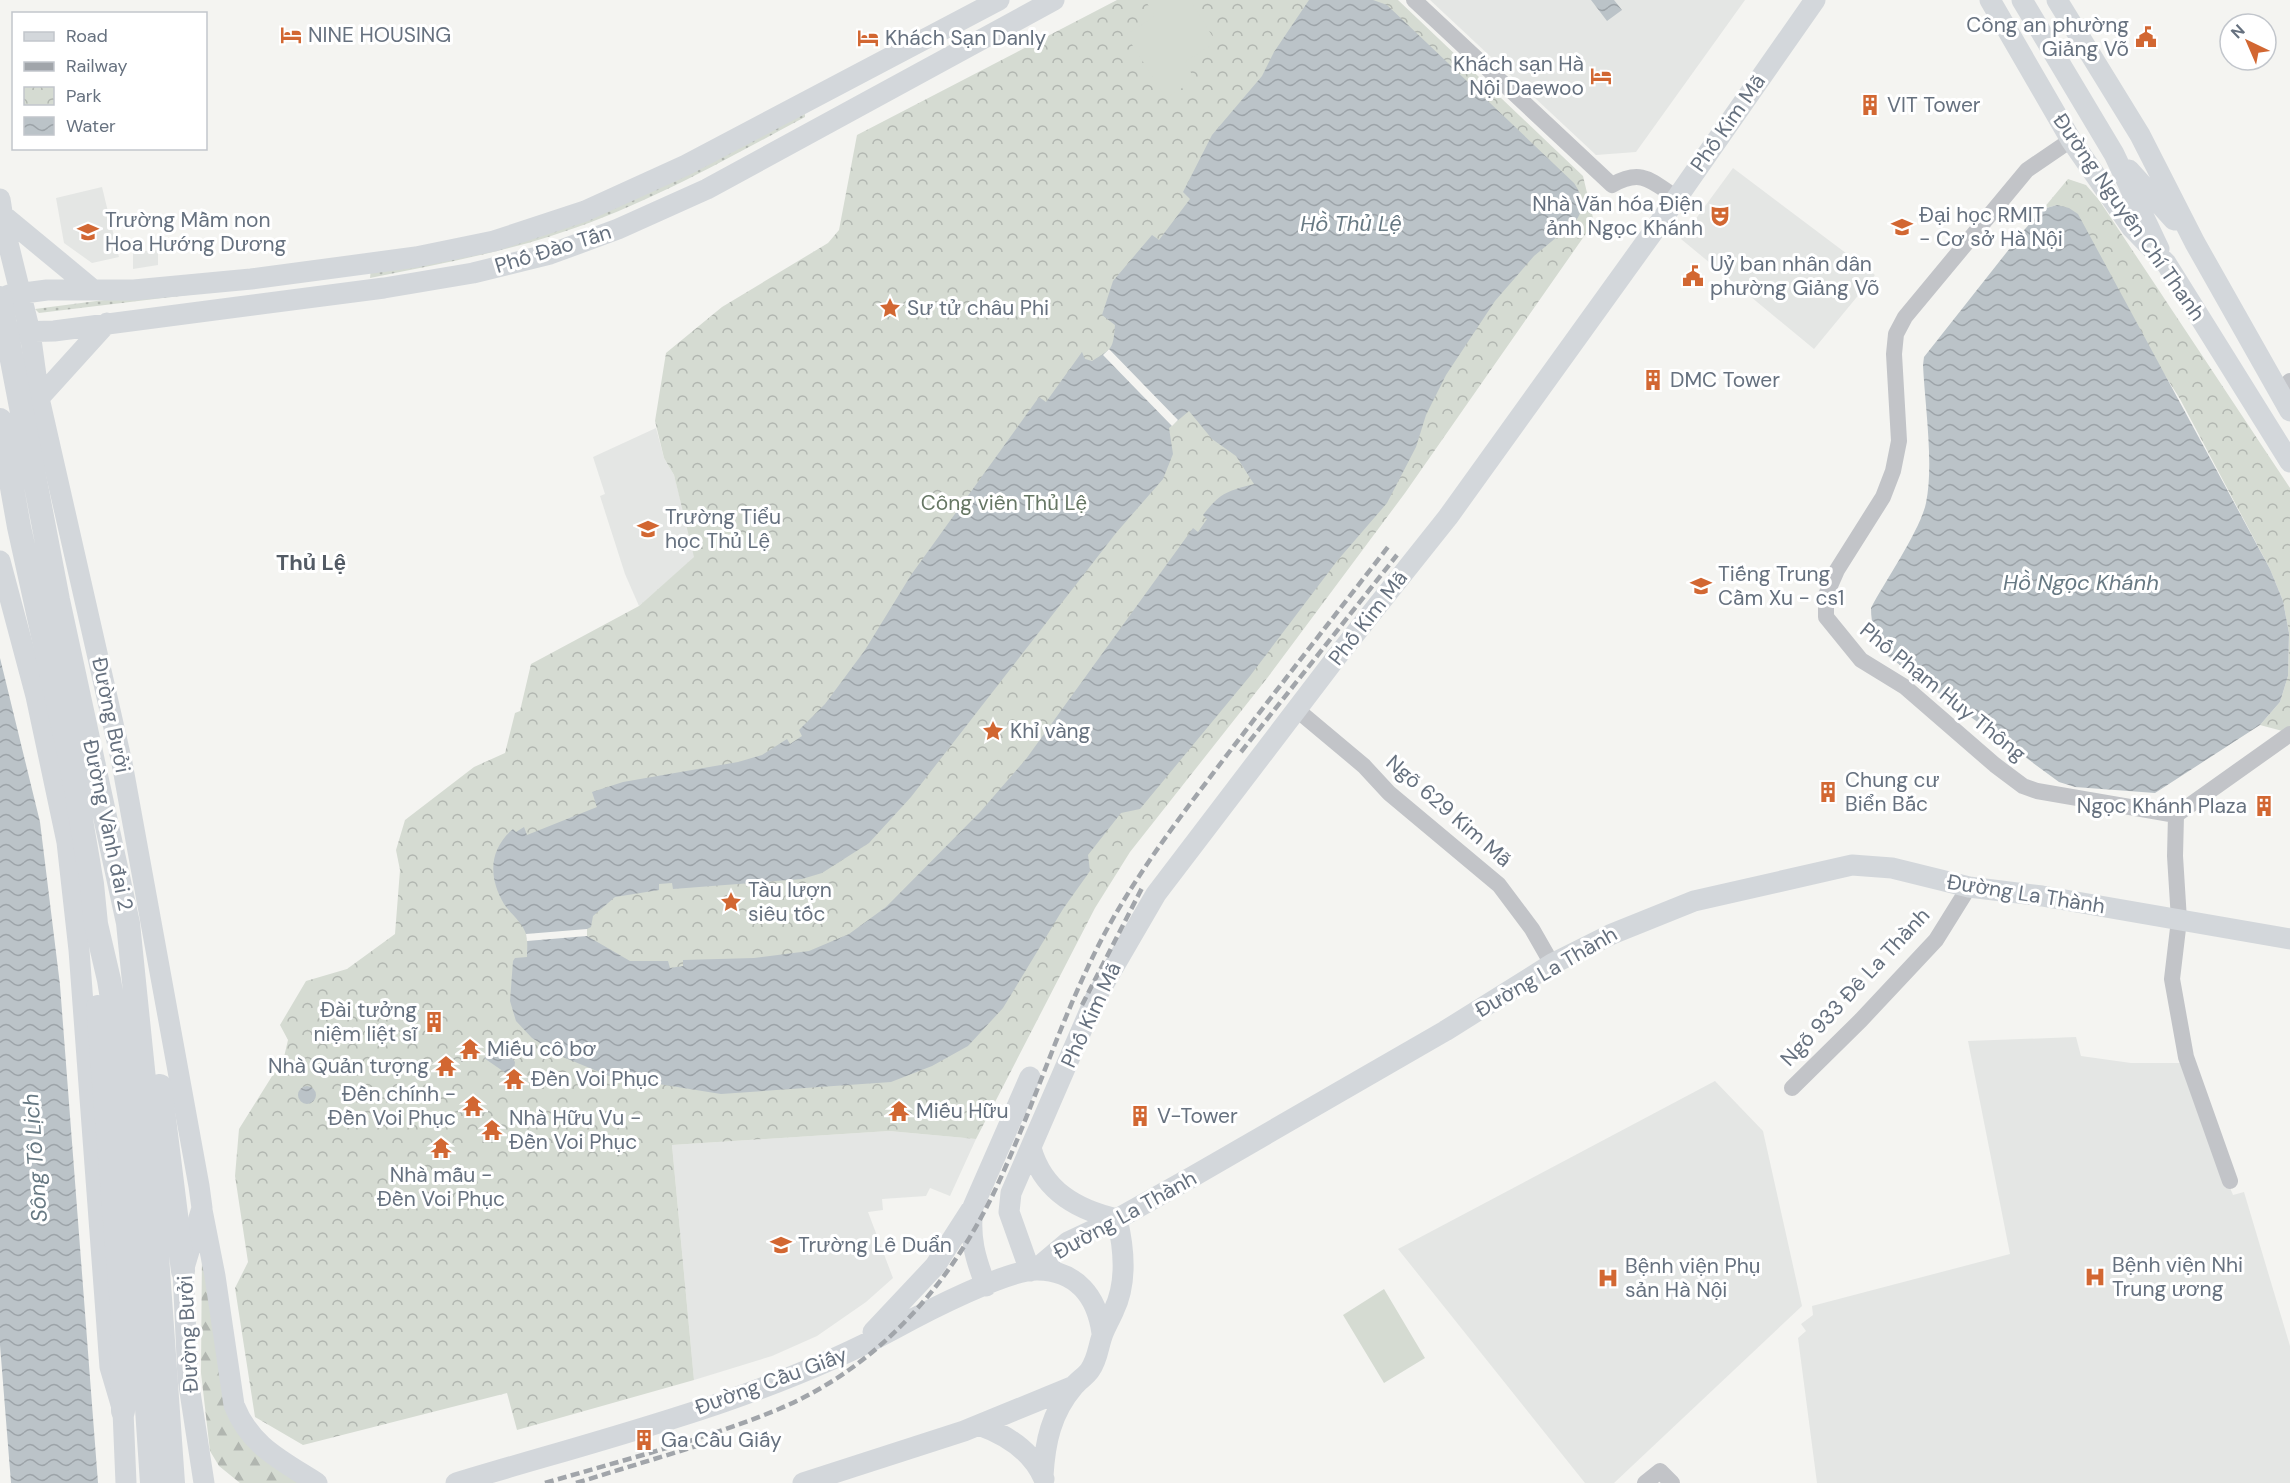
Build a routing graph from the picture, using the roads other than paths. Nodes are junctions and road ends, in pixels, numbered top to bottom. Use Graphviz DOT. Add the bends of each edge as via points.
graph roads {
  1 [pos="999,0"];
  2 [pos="1054,0"];
  3 [pos="1414,0"];
  4 [pos="1815,0"];
  5 [pos="1990,0"];
  6 [pos="2022,0"];
  7 [pos="2057,0"];
  8 [pos="2071,140"];
  9 [pos="2115,154"];
  10 [pos="1677,198"];
  11 [pos="2,221"];
  12 [pos="2195,243"];
  13 [pos="2166,263"];
  14 [pos="366,264"];
  15 [pos="91,288"];
  16 [pos="366,290"];
  17 [pos="7,296"];
  18 [pos="107,323"];
  19 [pos="30,332"];
  20 [pos="0,333"];
  21 [pos="2285,386"];
  22 [pos="21,410"];
  23 [pos="2290,411"];
  24 [pos="2290,462"];
  25 [pos="0,561"];
  26 [pos="1296,709"];
  27 [pos="2290,734"];
  28 [pos="2176,815"];
  29 [pos="1969,887"];
  30 [pos="2179,920"];
  31 [pos="128,923"];
  32 [pos="96,924"];
  33 [pos="2290,939"];
  34 [pos="1552,964"];
  35 [pos="1030,1077"];
  36 [pos="1792,1088"];
  37 [pos="1009,1123"];
  38 [pos="1034,1142"];
  39 [pos="2230,1181"];
  40 [pos="973,1207"];
  41 [pos="202,1208"];
  42 [pos="1117,1219"];
  43 [pos="146,1244"];
  44 [pos="1032,1270"];
  45 [pos="183,1271"];
  46 [pos="986,1286"];
  47 [pos="1102,1333"];
  48 [pos="850,1352"];
  49 [pos="1074,1386"];
  50 [pos="123,1411"];
  51 [pos="979,1425"];
  52 [pos="1044,1479"];
  53 [pos="126,1483"];
  54 [pos="152,1483"];
  55 [pos="173,1483"];
  56 [pos="204,1483"];
  57 [pos="317,1483"];
  58 [pos="456,1483"];
  59 [pos="803,1483"];
  60 [pos="1646,1483"];
  61 [pos="1672,1483"];
  1 -- 14 [label="main road, Phố Đào Tấn" via="613,200 494,241"];
  2 -- 16 [label="main road, Phố Đào Tấn" via="707,189 618,229 550,254 473,273"];
  3 -- 10 [label="street" via="1612,185 1627,176 1644,176"];
  4 -- 10 [label="main road, Phố Kim Mã"];
  5 -- 8 [label="main road, Đường Nguyễn Chí Thanh"];
  6 -- 9 [label="main road"];
  7 -- 12 [label="main road, Đường Nguyễn Chí Thanh" via="2140,135"];
  8 -- 13 [label="main road, Đường Nguyễn Chí Thanh" via="2132,228"];
  8 -- 28 [label="street, Phố Phạm Huy Thông" via="2027,171 1905,317 1896,334 1899,441 1893,471 1883,497 1826,595 1826,617 1861,660 1905,687 2023,786"];
  9 -- 12 [label="main road"];
  9 -- 13 [label="main road"];
  10 -- 26 [label="main road, Phố Kim Mã" via="1448,517"];
  11 -- 15 [label="main road"];
  11 -- 17 [label="main road, Đường Bưởi"];
  12 -- 21 [label="main road, Đường Nguyễn Chí Thanh"];
  13 -- 24 [label="main road, Đường Nguyễn Chí Thanh"];
  14 -- 15 [label="main road, Phố Đào Tấn" via="134,290"];
  14 -- 16 [label="main road"];
  15 -- 17 [label="main road, Phố Đào Tấn"];
  16 -- 18 [label="main road, Phố Đào Tấn"];
  17 -- 19 [label="main road, Đường Bưởi"];
  17 -- 22 [label="highway"];
  18 -- 19 [label="main road, Phố Đào Tấn"];
  18 -- 22 [label="main road"];
  19 -- 20 [label="main road, Phố Đào Tấn"];
  19 -- 22 [label="main road, Đường Bưởi"];
  21 -- 23 [label="main road, Đường Nguyễn Chí Thanh"];
  22 -- 31 [label="highway, Đường Vành đai 2"];
  22 -- 32 [label="highway, Đường Vành đai 2" via="19,527 72,767"];
  22 -- 41 [label="main road, Đường Bưởi" via="122,763 170,1012"];
  25 -- 50 [label="main road" via="36,696 67,842 79,950 110,1367"];
  26 -- 34 [label="street, Ngõ 629 Kim Mã" via="1499,885"];
  26 -- 38 [label="main road, Phố Kim Mã" via="1169,875 1124,944 1095,999"];
  27 -- 28 [label="street"];
  28 -- 30 [label="street"];
  29 -- 30 [label="main road, Đường La Thành"];
  29 -- 34 [label="main road, Đường La Thành" via="1892,868 1852,865 1694,901 1612,933"];
  29 -- 36 [label="street, Ngõ 933 Đê La Thành" via="1936,940"];
  30 -- 33 [label="main road, Đường La Thành"];
  30 -- 39 [label="street" via="2172,979 2186,1057"];
  31 -- 43 [label="highway, Đường Vành đai 2"];
  31 -- 45 [label="highway" via="147,976"];
  32 -- 43 [label="highway, Đường Vành đai 2" via="117,1029"];
  32 -- 50 [label="highway" via="98,1000 122,1308"];
  34 -- 42 [label="main road, Đường La Thành" via="1445,1031"];
  35 -- 37 [label="main road, Phố Kim Mã"];
  37 -- 38 [label="main road"];
  37 -- 40 [label="main road, Phố Kim Mã"];
  38 -- 42 [label="main road" via="1039,1170 1065,1199 1088,1212"];
  38 -- 44 [label="main road, Phố Kim Mã" via="1015,1183 1009,1212"];
  40 -- 46 [label="main road, Phố Kim Mã" via="971,1246"];
  40 -- 48 [label="main road" via="917,1288"];
  41 -- 45 [label="main road, Đường Bưởi"];
  41 -- 57 [label="main road" via="234,1404 241,1422 261,1447"];
  42 -- 44 [label="main road, Đường La Thành" via="1068,1242"];
  42 -- 47 [label="main road" via="1122,1238 1121,1286"];
  43 -- 54 [label="highway"];
  43 -- 55 [label="highway"];
  44 -- 46 [label="main road, Đường Cầu Giấy"];
  44 -- 47 [label="main road" via="1056,1272 1075,1280 1099,1312"];
  45 -- 56 [label="main road, Đường Bưởi" via="188,1379"];
  46 -- 48 [label="main road, Đường Cầu Giấy" via="929,1310"];
  47 -- 49 [label="main road" via="1094,1362"];
  48 -- 58 [label="main road, Đường Cầu Giấy" via="745,1394"];
  49 -- 51 [label="main road"];
  49 -- 52 [label="main road" via="1050,1426"];
  50 -- 53 [label="main road"];
  51 -- 52 [label="main road" via="1013,1441 1032,1458"];
  51 -- 59 [label="main road"];
  60 -- 61 [label="street" via="1660,1471"];
}
